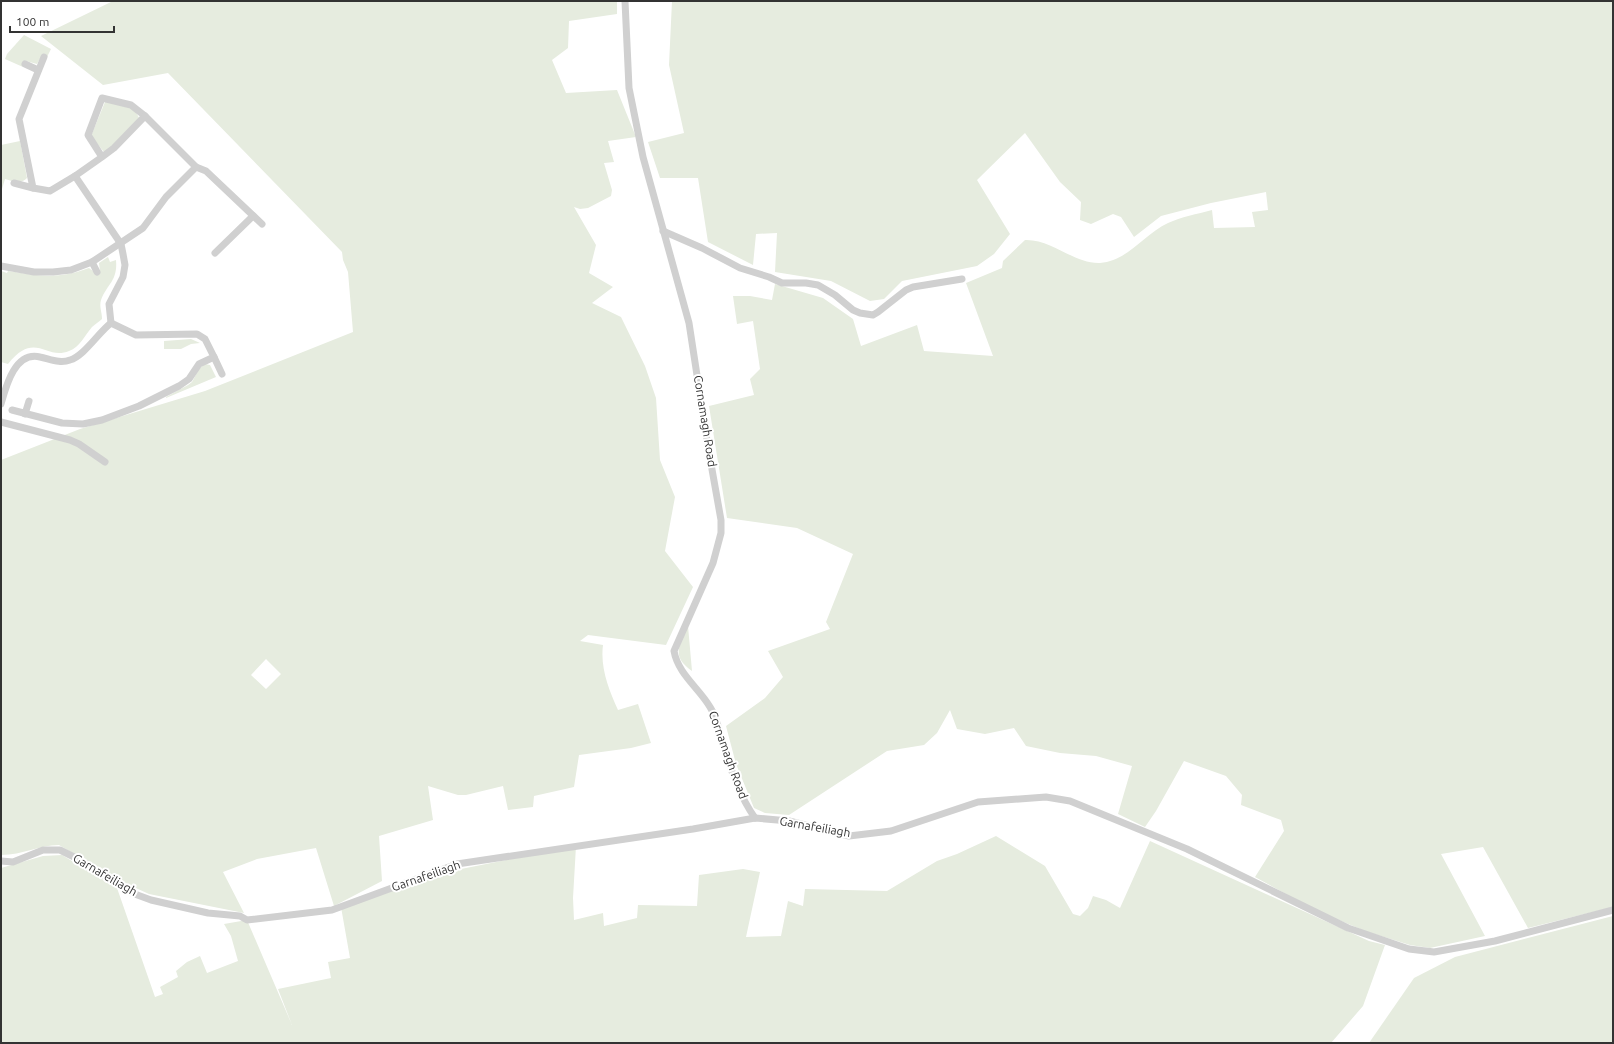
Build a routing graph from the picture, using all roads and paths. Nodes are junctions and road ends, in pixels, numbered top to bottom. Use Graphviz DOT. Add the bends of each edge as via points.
graph roads {
  1 [pos="625,1"];
  2 [pos="44,57"];
  3 [pos="25,64"];
  4 [pos="38,70"];
  5 [pos="145,116"];
  6 [pos="102,157"];
  7 [pos="196,167"];
  8 [pos="74,176"];
  9 [pos="14,184"];
  10 [pos="33,188"];
  11 [pos="253,216"];
  12 [pos="262,224"];
  13 [pos="663,231"];
  14 [pos="121,244"];
  15 [pos="215,252"];
  16 [pos="92,262"];
  17 [pos="1,266"];
  18 [pos="97,272"];
  19 [pos="962,280"];
  20 [pos="111,323"];
  21 [pos="214,357"];
  22 [pos="222,374"];
  23 [pos="29,401"];
  24 [pos="1,404"];
  25 [pos="12,410"];
  26 [pos="25,414"];
  27 [pos="1,422"];
  28 [pos="105,462"];
  29 [pos="755,818"];
  30 [pos="2,862"];
  31 [pos="1613,910"];
  1 -- 13 [label="street, Cornamagh Road" via="629,88 643,158"];
  2 -- 4 [label="street"];
  3 -- 4 [label="street"];
  4 -- 10 [label="street" via="19,118"];
  5 -- 6 [label="street"];
  5 -- 6 [label="street" via="131,104 103,95 88,135"];
  5 -- 7 [label="street"];
  6 -- 8 [label="street"];
  7 -- 11 [label="street" via="206,171"];
  7 -- 14 [label="street" via="166,197 143,228"];
  8 -- 10 [label="street" via="50,191"];
  8 -- 14 [label="street"];
  9 -- 10 [label="street"];
  11 -- 12 [label="street"];
  11 -- 15 [label="street"];
  13 -- 19 [label="street" via="740,268 769,276 782,283 818,285 860,314 872,315 878,312 913,287"];
  13 -- 29 [label="street, Cornamagh Road" via="689,323 721,520 721,533 713,563 674,651 675,661 710,706 717,721 728,762 746,805"];
  14 -- 16 [label="street"];
  14 -- 20 [label="street" via="125,272 109,302"];
  16 -- 17 [label="street" via="71,270 54,272 34,272"];
  16 -- 18 [label="street"];
  20 -- 21 [label="street" via="136,335 197,334 205,339"];
  20 -- 24 [label="street" via="73,359 61,362 35,356 23,360 11,374"];
  21 -- 22 [label="street"];
  21 -- 26 [label="street" via="199,364 190,379 180,386 102,420 83,424 62,423"];
  23 -- 26 [label="street"];
  25 -- 26 [label="street"];
  27 -- 28 [label="street" via="70,440"];
  29 -- 30 [label="street, Garnafeiliagh" via="456,864 332,910 246,920 240,916 208,913 151,900 60,850 43,850 13,862"];
  29 -- 31 [label="street, Garnafeiliagh" via="789,821 849,836 891,831 978,802 1046,797 1070,801 1188,849 1348,928 1409,949 1434,952 1495,941"];
}
